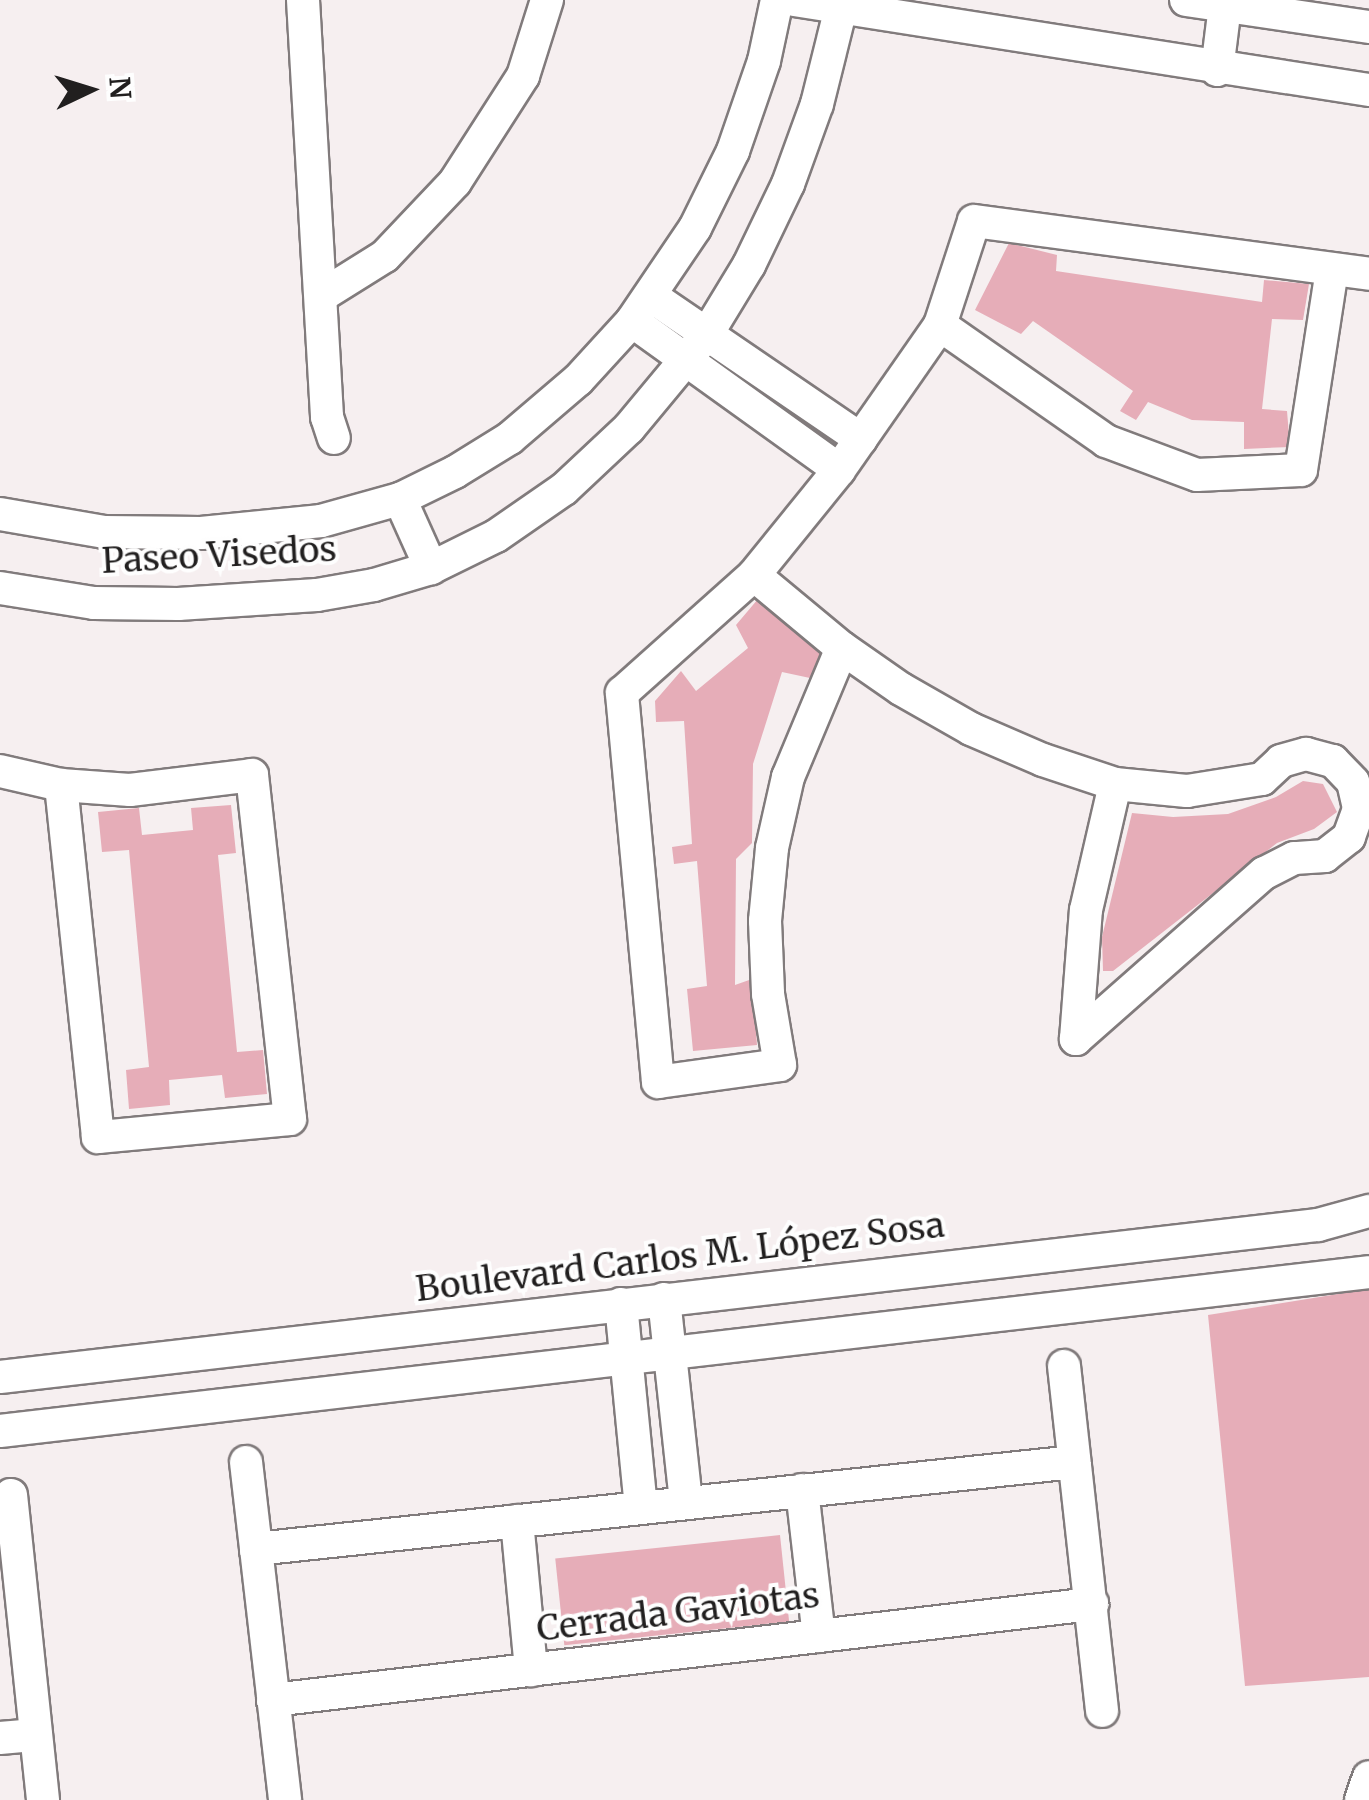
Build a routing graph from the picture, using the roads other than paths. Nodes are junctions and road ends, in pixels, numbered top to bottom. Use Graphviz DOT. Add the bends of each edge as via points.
graph roads {
  1 [pos="304,0"];
  2 [pos="546,0"];
  3 [pos="777,0"];
  4 [pos="794,0"];
  5 [pos="1186,0"];
  6 [pos="842,4"];
  7 [pos="1226,6"];
  8 [pos="1369,28"];
  9 [pos="1217,70"];
  10 [pos="1369,90"];
  11 [pos="1332,269"];
  12 [pos="1369,274"];
  13 [pos="321,296"];
  14 [pos="642,308"];
  15 [pos="940,325"];
  16 [pos="707,334"];
  17 [pos="687,360"];
  18 [pos="334,438"];
  19 [pos="861,440"];
  20 [pos="839,470"];
  21 [pos="400,499"];
  22 [pos="0,514"];
  23 [pos="430,568"];
  24 [pos="754,575"];
  25 [pos="0,588"];
  26 [pos="842,648"];
  27 [pos="0,772"];
  28 [pos="1115,784"];
  29 [pos="61,785"];
  30 [pos="1369,1211"];
  31 [pos="1369,1272"];
  32 [pos="664,1299"];
  33 [pos="620,1304"];
  34 [pos="670,1354"];
  35 [pos="626,1359"];
  36 [pos="1064,1366"];
  37 [pos="0,1376"];
  38 [pos="0,1431"];
  39 [pos="246,1462"];
  40 [pos="1074,1462"];
  41 [pos="802,1490"];
  42 [pos="11,1495"];
  43 [pos="686,1503"];
  44 [pos="640,1508"];
  45 [pos="516,1521"];
  46 [pos="256,1548"];
  47 [pos="10,1583"];
  48 [pos="1092,1604"];
  49 [pos="820,1636"];
  50 [pos="531,1670"];
  51 [pos="273,1700"];
  52 [pos="1102,1711"];
  53 [pos="36,1734"];
  54 [pos="0,1738"];
  55 [pos="1369,1776"];
  56 [pos="43,1800"];
  57 [pos="285,1800"];
  58 [pos="1361,1800"];
  1 -- 13 [label="street"];
  2 -- 13 [label="street" via="523,76 456,182 385,256"];
  3 -- 14 [label="street, Paseo Visedos" via="733,151 695,228"];
  4 -- 6 [label="street"];
  5 -- 7 [label="street"];
  6 -- 9 [label="street"];
  6 -- 16 [label="street, Paseo Visedos" via="788,184"];
  7 -- 8 [label="street"];
  7 -- 9 [label="street"];
  9 -- 10 [label="street"];
  11 -- 12 [label="street"];
  11 -- 15 [label="street" via="974,221"];
  11 -- 15 [label="street" via="1301,470 1197,475 1106,441"];
  13 -- 18 [label="street" via="327,418"];
  14 -- 16 [label="street"];
  14 -- 17 [label="street"];
  14 -- 21 [label="street, Paseo Visedos" via="578,380 510,438"];
  15 -- 19 [label="street"];
  16 -- 17 [label="street, Paseo Visedos"];
  16 -- 19 [label="street"];
  17 -- 20 [label="street"];
  17 -- 23 [label="street, Paseo Visedos" via="629,428 564,488 496,536"];
  19 -- 20 [label="street"];
  20 -- 24 [label="street"];
  21 -- 22 [label="street, Paseo Visedos" via="321,521 201,534 104,532"];
  21 -- 23 [label="street"];
  23 -- 25 [label="street, Paseo Visedos" via="355,588 242,601 94,603"];
  24 -- 26 [label="street"];
  24 -- 26 [label="street" via="622,692 658,1082 780,1066 765,921 772,848 788,777"];
  26 -- 28 [label="street" via="971,729"];
  27 -- 29 [label="street"];
  28 -- 28 [label="street" via="1086,910 1076,1039 1264,873 1294,858 1325,856 1349,838 1359,809 1353,782 1332,762 1306,754 1281,761 1262,779 1225,788 1187,792"];
  29 -- 29 [label="street" via="130,790 252,775 290,1119 98,1137"];
  30 -- 32 [label="street, Boulevard Carlos M. López Sosa" via="1318,1224"];
  31 -- 34 [label="street"];
  32 -- 33 [label="street, Boulevard Carlos M. López Sosa"];
  32 -- 34 [label="street"];
  33 -- 35 [label="street"];
  33 -- 37 [label="street, Boulevard Carlos M. López Sosa"];
  34 -- 35 [label="street"];
  34 -- 43 [label="street"];
  35 -- 38 [label="street"];
  35 -- 44 [label="street"];
  36 -- 40 [label="street"];
  39 -- 46 [label="street"];
  40 -- 41 [label="street"];
  40 -- 48 [label="street"];
  41 -- 43 [label="street"];
  41 -- 49 [label="street"];
  42 -- 47 [label="street"];
  43 -- 44 [label="street"];
  44 -- 45 [label="street"];
  45 -- 46 [label="street"];
  45 -- 50 [label="street"];
  46 -- 51 [label="street"];
  47 -- 53 [label="street"];
  48 -- 49 [label="street, Cerrada Gaviotas"];
  48 -- 52 [label="street"];
  49 -- 50 [label="street, Cerrada Gaviotas"];
  50 -- 51 [label="street, Cerrada Gaviotas"];
  51 -- 57 [label="street"];
  53 -- 54 [label="street"];
  53 -- 56 [label="street"];
  55 -- 58 [label="street"];
}
